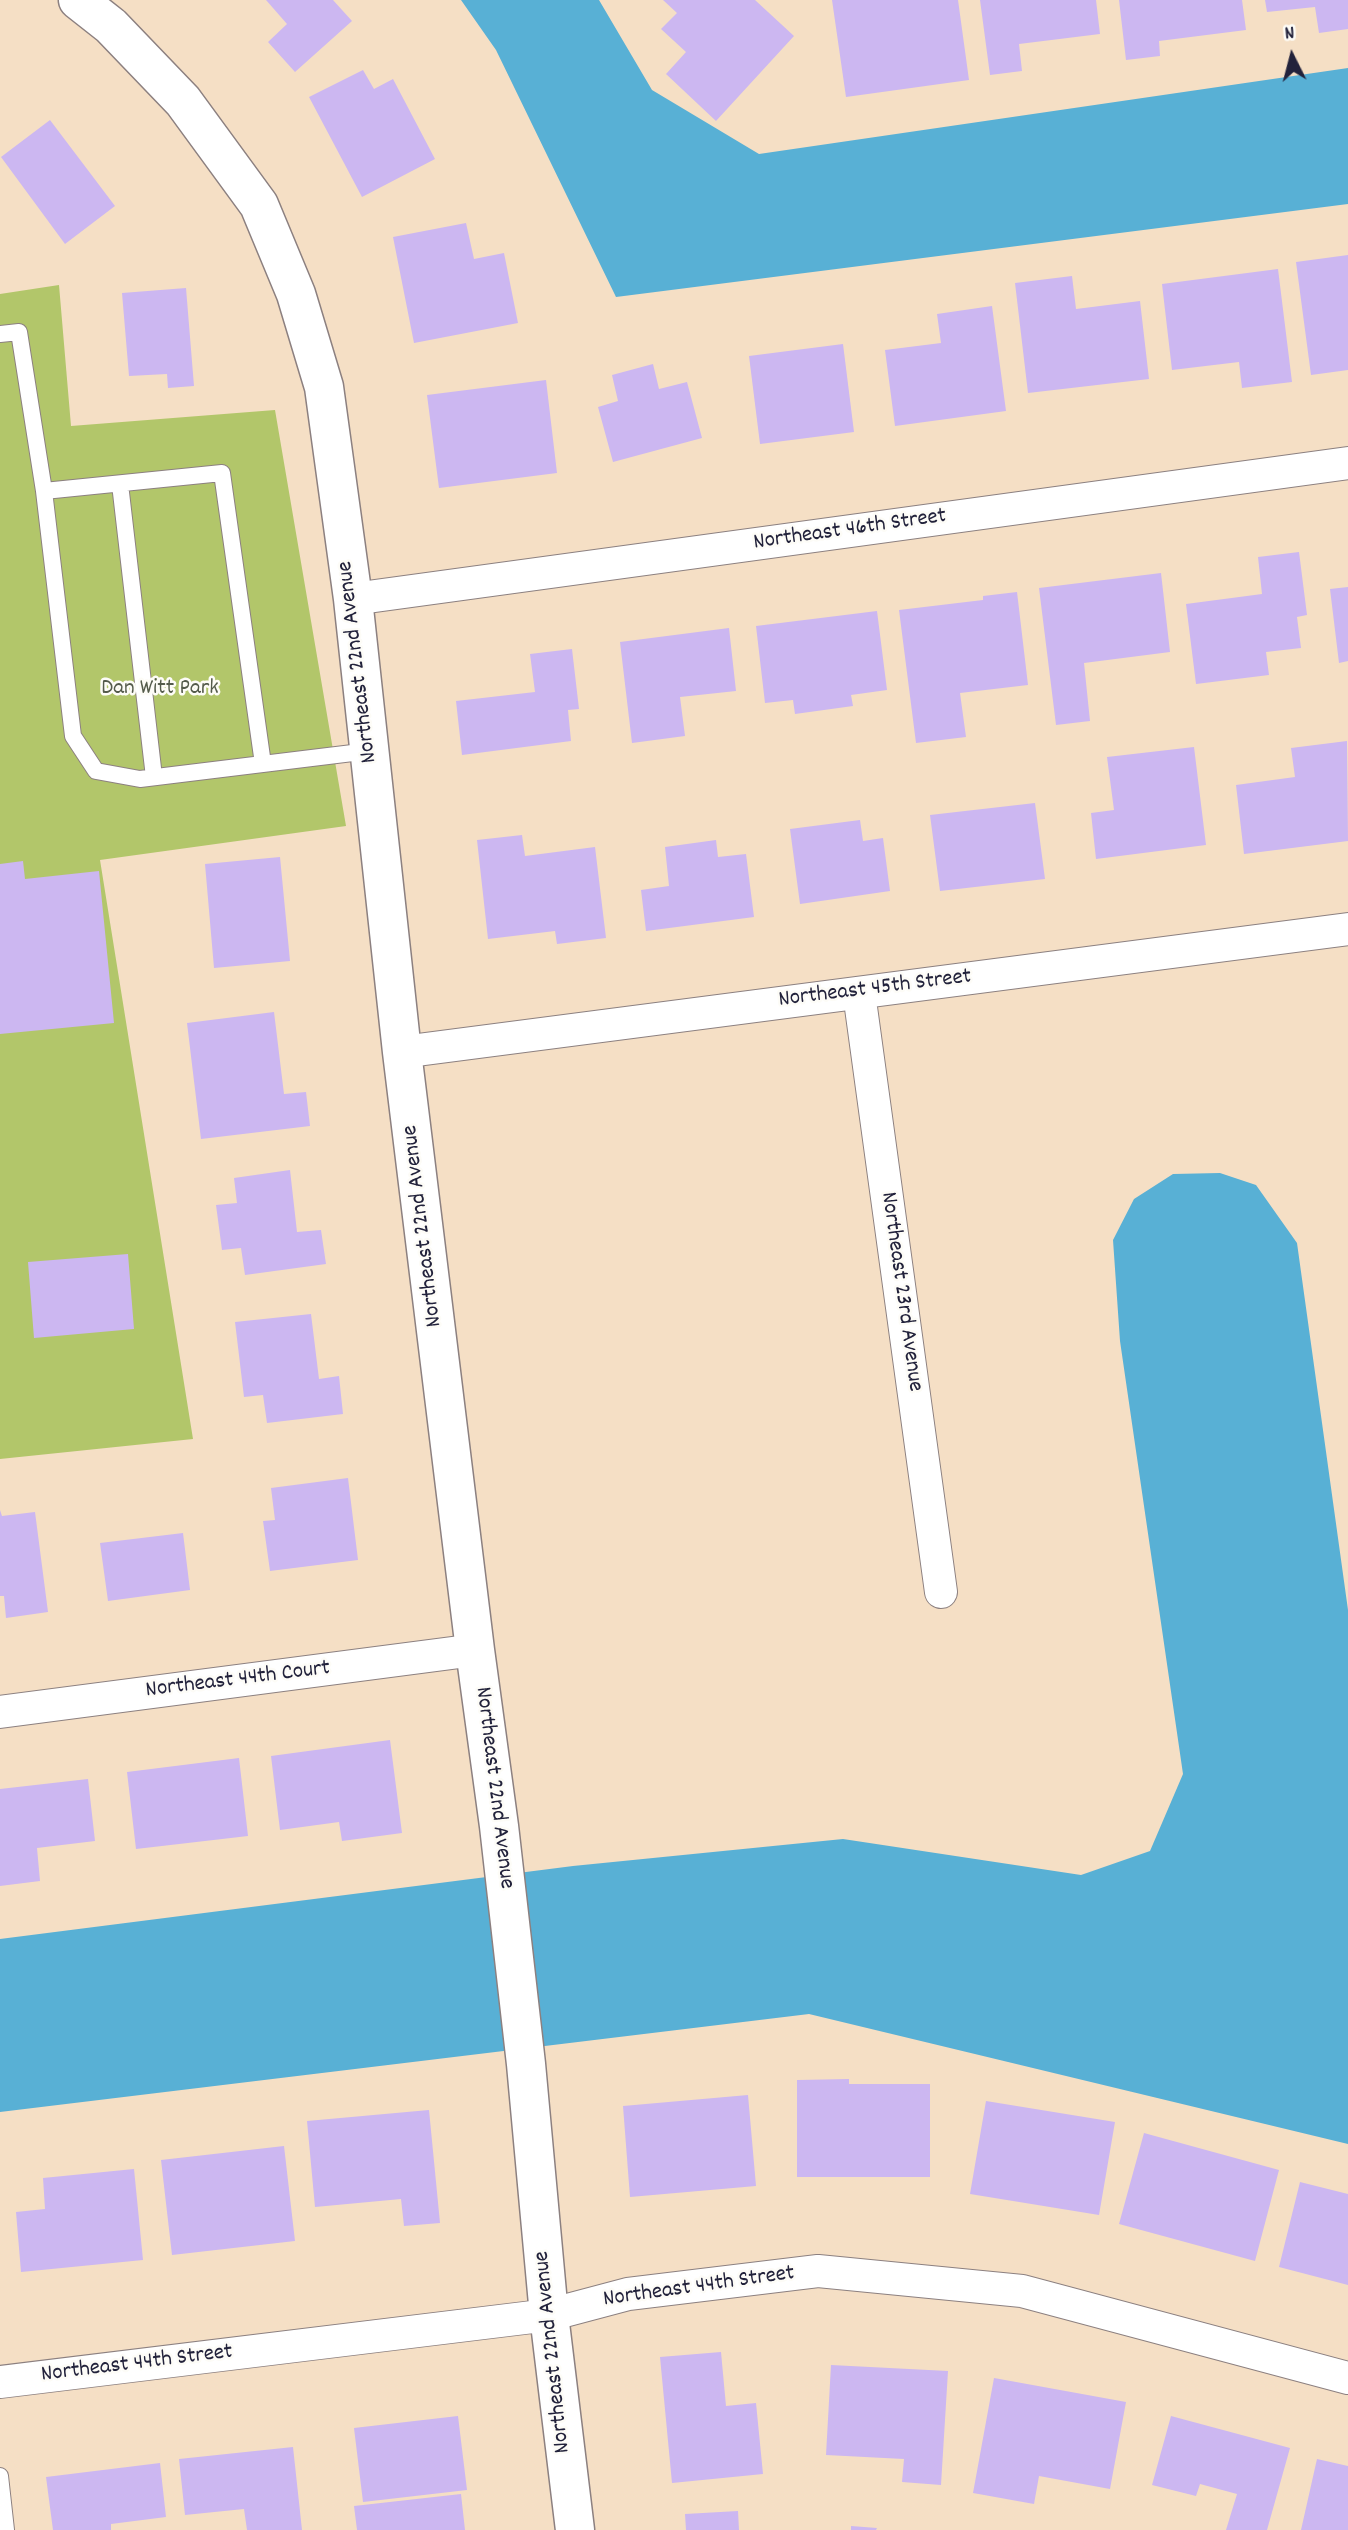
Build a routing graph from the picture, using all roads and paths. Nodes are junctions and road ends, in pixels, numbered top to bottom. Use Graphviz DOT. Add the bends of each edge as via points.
graph roads {
  1 [pos="78,0"];
  2 [pos="0,334"];
  3 [pos="1348,463"];
  4 [pos="120,484"];
  5 [pos="44,491"];
  6 [pos="353,599"];
  7 [pos="369,751"];
  8 [pos="263,764"];
  9 [pos="155,777"];
  10 [pos="1348,929"];
  11 [pos="859,993"];
  12 [pos="402,1052"];
  13 [pos="941,1592"];
  14 [pos="475,1650"];
  15 [pos="0,1712"];
  16 [pos="549,2315"];
  17 [pos="1348,2378"];
  18 [pos="0,2382"];
  19 [pos="0,2476"];
  20 [pos="6,2530"];
  21 [pos="575,2530"];
  1 -- 6 [label="street, Northeast 22nd Avenue" via="111,26 183,101 259,205 296,294 324,387"];
  2 -- 5 [label="lane" via="19,332"];
  3 -- 6 [label="street, Northeast 46th Street"];
  4 -- 5 [label="lane"];
  4 -- 8 [label="lane" via="222,474"];
  4 -- 9 [label="lane"];
  5 -- 9 [label="lane" via="73,736 96,771 140,779"];
  6 -- 7 [label="street, Northeast 22nd Avenue"];
  7 -- 8 [label="lane"];
  7 -- 12 [label="street, Northeast 22nd Avenue"];
  8 -- 9 [label="lane"];
  10 -- 11 [label="street, Northeast 45th Street"];
  11 -- 12 [label="street, Northeast 45th Street"];
  11 -- 13 [label="street, Northeast 23rd Avenue"];
  12 -- 14 [label="street, Northeast 22nd Avenue"];
  14 -- 15 [label="street, Northeast 44th Court"];
  14 -- 16 [label="street, Northeast 22nd Avenue" via="526,2064"];
  16 -- 17 [label="street, Northeast 44th Street" via="628,2294 818,2271 1022,2291"];
  16 -- 18 [label="street, Northeast 44th Street"];
  16 -- 21 [label="street, Northeast 22nd Avenue"];
  19 -- 20 [label="lane"];
}
